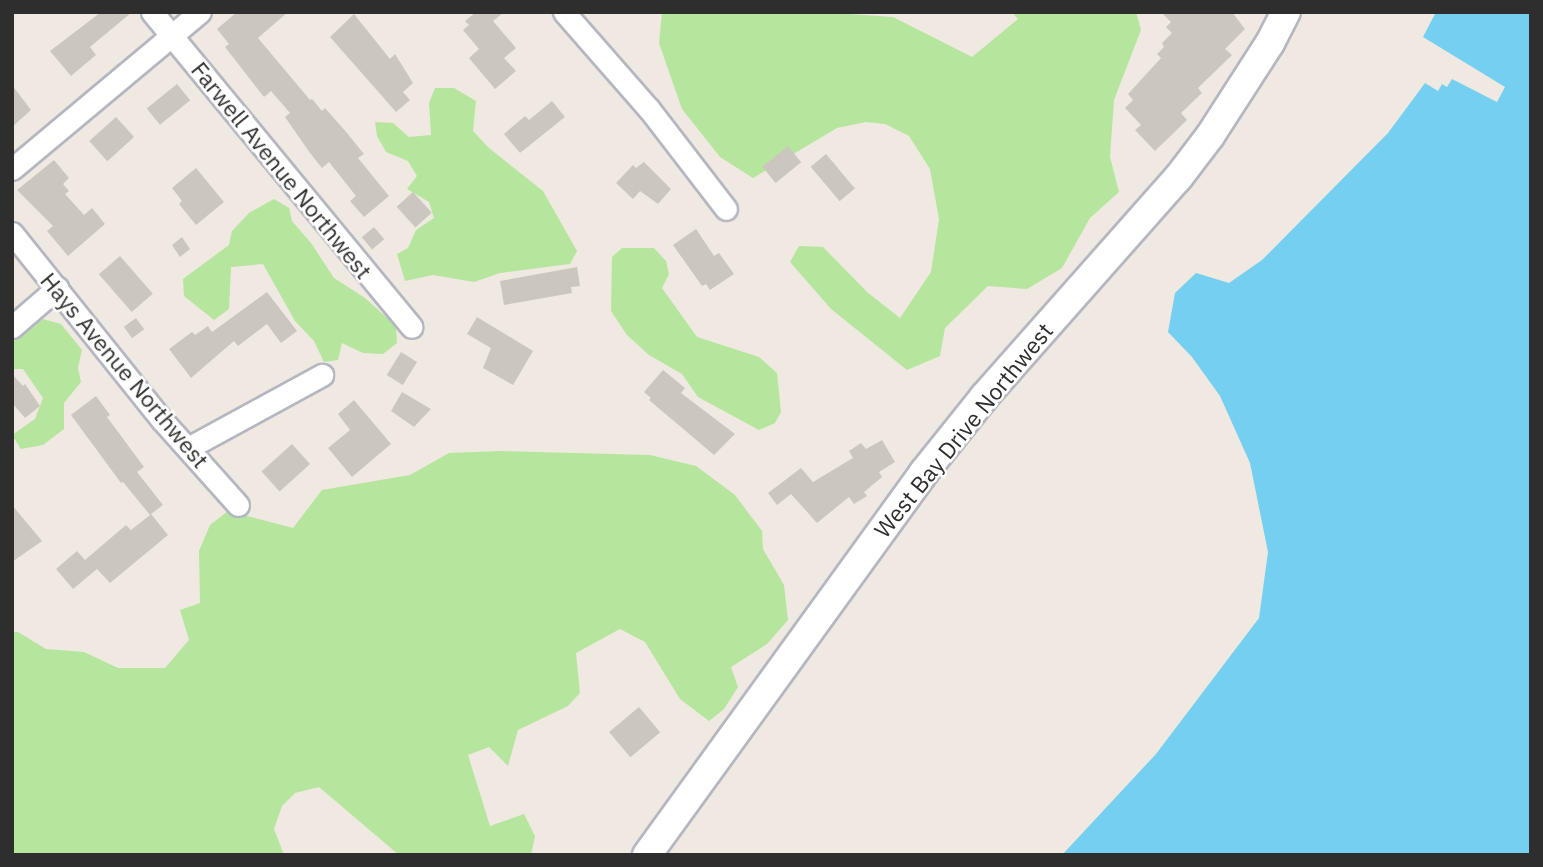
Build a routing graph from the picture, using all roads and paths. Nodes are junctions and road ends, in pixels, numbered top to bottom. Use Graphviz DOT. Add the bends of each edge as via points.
graph roads {
  1 [pos="152,12"];
  2 [pos="200,12"];
  3 [pos="564,12"];
  4 [pos="1286,12"];
  5 [pos="172,35"];
  6 [pos="12,169"];
  7 [pos="726,209"];
  8 [pos="12,233"];
  9 [pos="57,288"];
  10 [pos="12,327"];
  11 [pos="412,327"];
  12 [pos="322,375"];
  13 [pos="188,448"];
  14 [pos="239,505"];
  15 [pos="647,855"];
  1 -- 5 [label="street, Farwell Avenue Northwest"];
  2 -- 5 [label="street"];
  3 -- 7 [label="street"];
  4 -- 15 [label="street, West Bay Drive Northwest" via="1210,136 924,472"];
  5 -- 6 [label="street"];
  5 -- 11 [label="street, Farwell Avenue Northwest"];
  8 -- 9 [label="street, Hays Avenue Northwest"];
  9 -- 10 [label="street"];
  9 -- 13 [label="street, Hays Avenue Northwest"];
  12 -- 13 [label="street"];
  13 -- 14 [label="street, Hays Avenue Northwest"];
}
